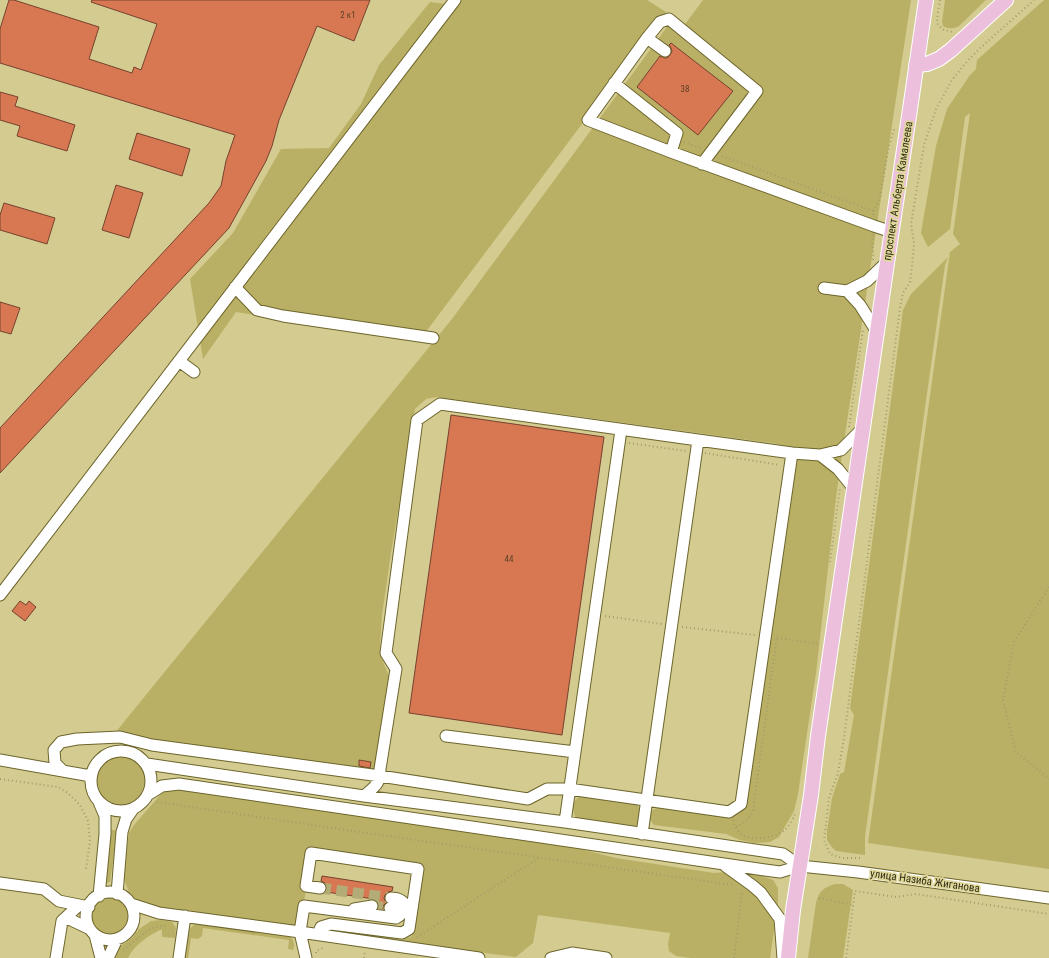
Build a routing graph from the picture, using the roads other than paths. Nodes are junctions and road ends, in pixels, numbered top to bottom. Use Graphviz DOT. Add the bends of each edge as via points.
graph roads {
  1 [pos="455,0"];
  2 [pos="926,0"];
  3 [pos="1006,0"];
  4 [pos="647,38"];
  5 [pos="665,51"];
  6 [pos="916,66"];
  7 [pos="614,84"];
  8 [pos="671,152"];
  9 [pos="702,164"];
  10 [pos="892,232"];
  11 [pos="888,261"];
  12 [pos="235,287"];
  13 [pos="824,288"];
  14 [pos="847,291"];
  15 [pos="877,332"];
  16 [pos="433,338"];
  17 [pos="179,361"];
  18 [pos="194,372"];
  19 [pos="863,428"];
  20 [pos="621,430"];
  21 [pos="698,440"];
  22 [pos="792,452"];
  23 [pos="820,455"];
  24 [pos="854,490"];
  25 [pos="0,595"];
  26 [pos="446,736"];
  27 [pos="575,752"];
  28 [pos="0,760"];
  29 [pos="147,764"];
  30 [pos="63,770"];
  31 [pos="91,776"];
  32 [pos="380,776"];
  33 [pos="569,789"];
  34 [pos="364,796"];
  35 [pos="152,798"];
  36 [pos="647,800"];
  37 [pos="99,802"];
  38 [pos="133,809"];
  39 [pos="564,822"];
  40 [pos="642,834"];
  41 [pos="722,864"];
  42 [pos="800,866"];
  43 [pos="0,883"];
  44 [pos="320,888"];
  45 [pos="117,894"];
  46 [pos="99,896"];
  47 [pos="1049,898"];
  48 [pos="391,903"];
  49 [pos="131,904"];
  50 [pos="84,906"];
  51 [pos="372,906"];
  52 [pos="342,911"];
  53 [pos="159,913"];
  54 [pos="185,916"];
  55 [pos="134,918"];
  56 [pos="62,921"];
  57 [pos="92,932"];
  58 [pos="300,932"];
  59 [pos="318,934"];
  60 [pos="117,939"];
  61 [pos="56,958"];
  62 [pos="101,958"];
  63 [pos="108,958"];
  64 [pos="179,958"];
  65 [pos="306,958"];
  66 [pos="479,958"];
  67 [pos="551,958"];
  68 [pos="606,958"];
  69 [pos="783,958"];
  70 [pos="788,958"];
  1 -- 12 [label="street"];
  2 -- 6 [label="main road, проспект Альберта Камалеева"];
  3 -- 6 [label="main road" via="939,59"];
  4 -- 5 [label="street"];
  4 -- 7 [label="street"];
  4 -- 9 [label="street" via="660,22 669,19 757,91"];
  6 -- 10 [label="main road, проспект Альберта Камалеева"];
  7 -- 8 [label="street" via="677,133"];
  7 -- 8 [label="street" via="588,120"];
  8 -- 9 [label="street"];
  9 -- 10 [label="street"];
  10 -- 11 [label="main road, проспект Альберта Камалеева"];
  11 -- 14 [label="street" via="866,281"];
  11 -- 15 [label="main road, проспект Альберта Камалеева"];
  12 -- 16 [label="street" via="257,310"];
  12 -- 17 [label="street"];
  13 -- 14 [label="street"];
  14 -- 15 [label="street" via="860,305"];
  15 -- 19 [label="main road, проспект Альберта Камалеева"];
  17 -- 18 [label="street"];
  17 -- 25 [label="street"];
  19 -- 23 [label="street" via="841,450"];
  19 -- 24 [label="main road, проспект Альберта Камалеева"];
  20 -- 21 [label="street"];
  20 -- 27 [label="street"];
  20 -- 32 [label="street" via="440,404 417,420 386,653 396,669"];
  21 -- 22 [label="street"];
  21 -- 36 [label="street"];
  22 -- 23 [label="street"];
  22 -- 36 [label="street" via="741,804 729,812"];
  23 -- 24 [label="street" via="838,469"];
  24 -- 42 [label="main road, проспект Альберта Камалеева"];
  26 -- 27 [label="street"];
  27 -- 33 [label="street"];
  28 -- 30 [label="street"];
  29 -- 31 [label="street" via="135,753 110,752 98,761"];
  29 -- 34 [label="street"];
  29 -- 35 [label="street" via="151,773"];
  30 -- 31 [label="street"];
  30 -- 32 [label="street" via="55,763 54,750 61,742 120,737 152,744"];
  31 -- 37 [label="street" via="94,795"];
  32 -- 33 [label="street" via="528,799 547,790"];
  32 -- 34 [label="street" via="378,783"];
  33 -- 36 [label="street"];
  33 -- 39 [label="street"];
  34 -- 39 [label="street"];
  35 -- 38 [label="street"];
  35 -- 41 [label="street" via="162,786 179,784"];
  36 -- 40 [label="street"];
  37 -- 38 [label="street" via="117,811"];
  37 -- 46 [label="street" via="105,816"];
  38 -- 45 [label="street" via="126,819 122,832"];
  39 -- 40 [label="street"];
  40 -- 42 [label="street" via="783,854"];
  41 -- 42 [label="street" via="780,872"];
  41 -- 69 [label="street" via="761,893 780,919"];
  42 -- 47 [label="street, улица Назиба Жиганова"];
  42 -- 70 [label="main road, проспект Альберта Камалеева"];
  43 -- 50 [label="street" via="44,889 59,901"];
  44 -- 59 [label="street" via="306,886 311,854 418,868 409,929 402,933 331,924 321,927"];
  45 -- 46 [label="street" via="111,892"];
  45 -- 49 [label="street"];
  46 -- 50 [label="street"];
  48 -- 52 [label="street" via="399,899 403,902 404,912 401,916 396,918"];
  49 -- 53 [label="street"];
  49 -- 55 [label="street"];
  50 -- 56 [label="street"];
  50 -- 57 [label="street"];
  51 -- 52 [label="street"];
  52 -- 58 [label="street" via="304,906"];
  53 -- 54 [label="street"];
  53 -- 55 [label="street"];
  54 -- 58 [label="street"];
  54 -- 64 [label="street"];
  55 -- 60 [label="street" via="128,932"];
  56 -- 57 [label="street" via="69,920"];
  56 -- 61 [label="street"];
  57 -- 60 [label="street" via="108,940"];
  57 -- 62 [label="street"];
  58 -- 59 [label="street"];
  58 -- 65 [label="street"];
  59 -- 66 [label="street"];
  60 -- 63 [label="street"];
  67 -- 68 [label="street" via="572,953"];
}
